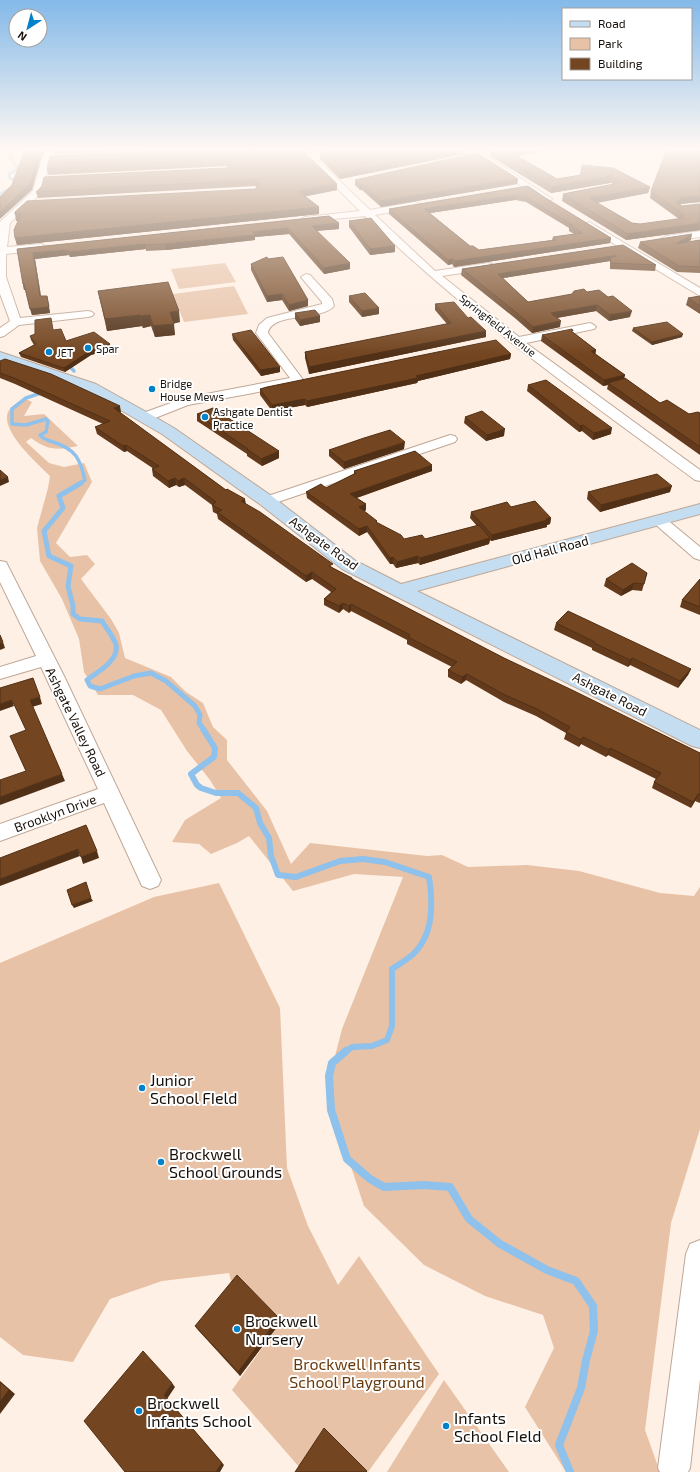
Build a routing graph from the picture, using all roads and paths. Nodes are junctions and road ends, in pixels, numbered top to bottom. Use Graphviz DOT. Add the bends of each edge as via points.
graph roads {
  1 [pos="11,218"];
  2 [pos="320,218"];
  3 [pos="373,218"];
  4 [pos="579,219"];
  5 [pos="296,220"];
  6 [pos="700,234"];
  7 [pos="654,241"];
  8 [pos="639,243"];
  9 [pos="48,246"];
  10 [pos="624,246"];
  11 [pos="609,248"];
  12 [pos="1,251"];
  13 [pos="502,264"];
  14 [pos="434,274"];
  15 [pos="306,277"];
  16 [pos="700,281"];
  17 [pos="687,285"];
  18 [pos="700,293"];
  19 [pos="88,314"];
  20 [pos="16,322"];
  21 [pos="590,327"];
  22 [pos="0,333"];
  23 [pos="515,339"];
  24 [pos="497,340"];
  25 [pos="0,356"];
  26 [pos="313,378"];
  27 [pos="298,381"];
  28 [pos="145,417"];
  29 [pos="450,440"];
  30 [pos="700,477"];
  31 [pos="267,501"];
  32 [pos="700,509"];
  33 [pos="660,521"];
  34 [pos="700,554"];
  35 [pos="0,566"];
  36 [pos="400,590"];
  37 [pos="46,659"];
  38 [pos="0,673"];
  39 [pos="700,740"];
  40 [pos="110,793"];
  41 [pos="0,833"];
  42 [pos="150,880"];
  43 [pos="700,1254"];
  44 [pos="674,1468"];
  1 -- 12 [label="street" via="6,222"];
  2 -- 5 [label="street"];
  3 -- 14 [label="street, Springfield Avenue"];
  4 -- 10 [label="street"];
  6 -- 7 [label="street"];
  8 -- 10 [label="street"];
  9 -- 12 [label="street"];
  10 -- 11 [label="street"];
  10 -- 17 [label="street"];
  12 -- 20 [label="street" via="1,277 6,299"];
  13 -- 14 [label="street"];
  14 -- 23 [label="street, Springfield Avenue"];
  15 -- 27 [label="street" via="328,301 328,306 271,320 263,327 262,333"];
  16 -- 17 [label="street"];
  17 -- 18 [label="street"];
  19 -- 20 [label="street"];
  20 -- 22 [label="street"];
  21 -- 23 [label="street"];
  23 -- 24 [label="street"];
  23 -- 30 [label="street, Springfield Avenue"];
  25 -- 28 [label="street, Ashgate Road" via="92,387"];
  26 -- 27 [label="street"];
  27 -- 28 [label="street" via="185,402"];
  28 -- 31 [label="street, Ashgate Road" via="168,430"];
  29 -- 31 [label="street"];
  31 -- 36 [label="street, Ashgate Road" via="349,565"];
  32 -- 33 [label="street, Old Hall Road"];
  33 -- 34 [label="street"];
  33 -- 36 [label="street, Old Hall Road"];
  35 -- 37 [label="street, Ashgate Valley Road"];
  36 -- 39 [label="street, Ashgate Road"];
  37 -- 38 [label="street"];
  37 -- 40 [label="street, Ashgate Valley Road"];
  40 -- 41 [label="street, Brooklyn Drive"];
  40 -- 42 [label="street, Ashgate Valley Road"];
  43 -- 44 [label="street"];
}
